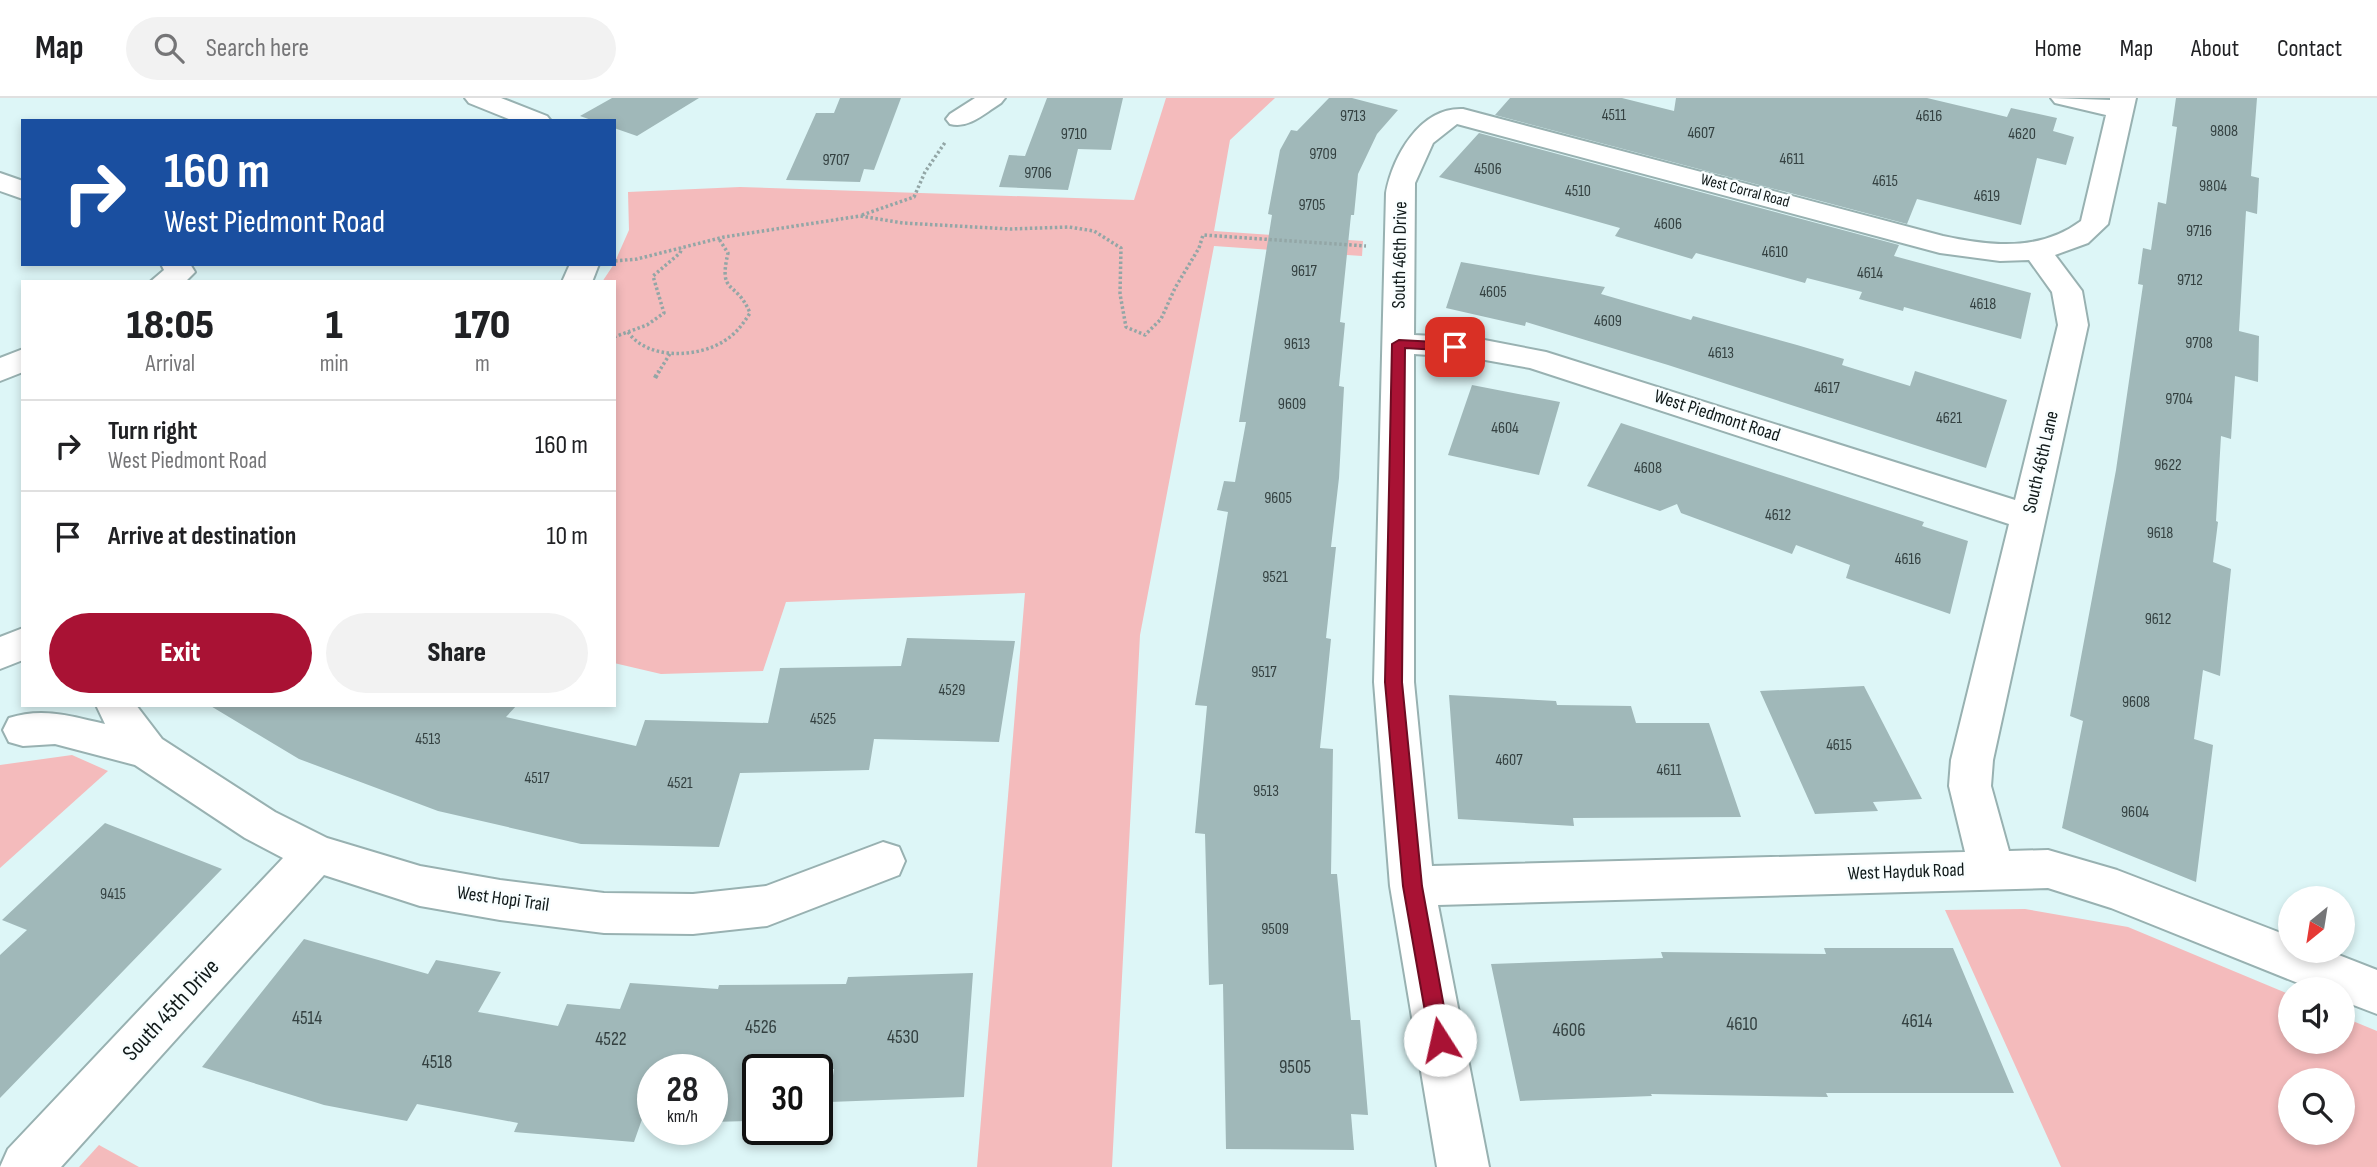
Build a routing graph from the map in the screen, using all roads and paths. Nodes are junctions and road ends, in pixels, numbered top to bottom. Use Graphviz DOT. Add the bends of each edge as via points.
graph roads {
  1 [pos="478,98"];
  2 [pos="992,98"];
  3 [pos="2064,98"];
  4 [pos="2121,104"];
  5 [pos="538,113"];
  6 [pos="1454,116"];
  7 [pos="959,119"];
  8 [pos="0,181"];
  9 [pos="21,190"];
  10 [pos="859,216"];
  11 [pos="719,239"];
  12 [pos="682,248"];
  13 [pos="1400,249"];
  14 [pos="2038,251"];
  15 [pos="616,261"];
  16 [pos="628,332"];
  17 [pos="616,336"];
  18 [pos="1399,344"];
  19 [pos="672,352"];
  20 [pos="21,360"];
  21 [pos="0,371"];
  22 [pos="655,378"];
  23 [pos="2028,517"];
  24 [pos="0,627"];
  25 [pos="21,632"];
  26 [pos="21,644"];
  27 [pos="0,654"];
  28 [pos="71,707"];
  29 [pos="117,707"];
  30 [pos="8,733"];
  31 [pos="147,751"];
  32 [pos="316,853"];
  33 [pos="883,861"];
  34 [pos="1992,869"];
  35 [pos="1412,886"];
  36 [pos="2377,992"];
  37 [pos="26,1167"];
  38 [pos="1463,1167"];
  1 -- 5 [label="street"];
  2 -- 7 [label="street"];
  3 -- 4 [label="street"];
  4 -- 14 [label="street" via="2094,223 2080,237"];
  6 -- 13 [label="street, South 46th Drive" via="1439,122 1408,162 1401,180"];
  6 -- 14 [label="street, West Corral Road" via="1940,244 1990,253"];
  7 -- 10 [label="path" via="914,197"];
  8 -- 9 [label="street"];
  10 -- 11 [label="path"];
  10 -- 13 [label="path" via="903,223 1094,231 1121,248 1120,294 1126,327 1145,335 1161,319 1203,235"];
  11 -- 12 [label="path"];
  11 -- 19 [label="path" via="729,253 724,282 744,299 750,313 719,345 693,353"];
  12 -- 15 [label="path"];
  12 -- 16 [label="path" via="653,276 664,313"];
  13 -- 18 [label="street, South 46th Drive"];
  14 -- 23 [label="street, South 46th Lane" via="2067,291 2073,325"];
  16 -- 17 [label="path"];
  16 -- 19 [label="path" via="645,348"];
  18 -- 23 [label="street, West Piedmont Road" via="1474,348 1556,365"];
  18 -- 35 [label="street, South 46th Drive" via="1394,682"];
  19 -- 22 [label="path"];
  20 -- 21 [label="street"];
  23 -- 34 [label="street, South 46th Lane" via="1972,760 1970,786"];
  24 -- 25 [label="street"];
  26 -- 27 [label="street"];
  28 -- 30 [label="street, West Hopi Trail" via="48,721"];
  29 -- 31 [label="street, West Hopi Trail"];
  30 -- 31 [label="street, West Hopi Trail" via="55,728"];
  31 -- 32 [label="street, West Hopi Trail" via="260,825"];
  32 -- 33 [label="street, West Hopi Trail" via="420,886 500,900 604,912 693,914 767,906"];
  32 -- 37 [label="street, South 45th Drive"];
  34 -- 35 [label="street, West Hayduk Road"];
  34 -- 36 [label="street, West Hayduk Road" via="2048,869 2117,890"];
  35 -- 38 [label="street, South 46th Drive"];
}
